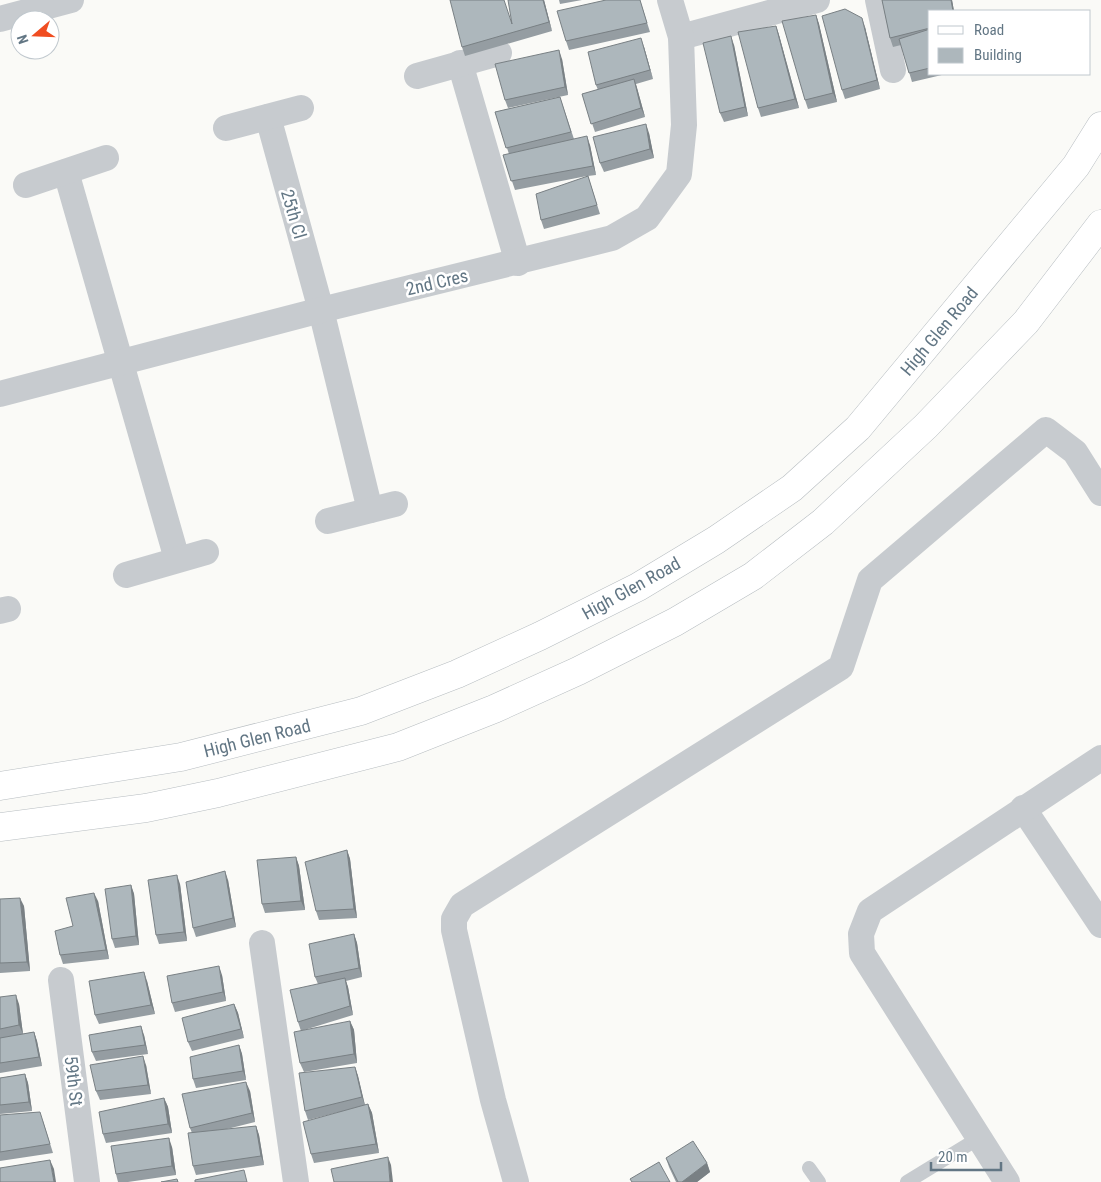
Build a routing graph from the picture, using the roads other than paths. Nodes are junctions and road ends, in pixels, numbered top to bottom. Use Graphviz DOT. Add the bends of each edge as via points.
graph roads {
  1 [pos="71,0"];
  2 [pos="670,0"];
  3 [pos="817,0"];
  4 [pos="878,0"];
  5 [pos="37,4"];
  6 [pos="0,19"];
  7 [pos="680,37"];
  8 [pos="499,54"];
  9 [pos="460,63"];
  10 [pos="893,70"];
  11 [pos="417,76"];
  12 [pos="301,108"];
  13 [pos="268,118"];
  14 [pos="1101,126"];
  15 [pos="226,128"];
  16 [pos="106,158"];
  17 [pos="66,172"];
  18 [pos="26,185"];
  19 [pos="1101,224"];
  20 [pos="518,263"];
  21 [pos="321,310"];
  22 [pos="121,362"];
  23 [pos="0,394"];
  24 [pos="1101,493"];
  25 [pos="395,504"];
  26 [pos="370,510"];
  27 [pos="328,521"];
  28 [pos="206,552"];
  29 [pos="177,559"];
  30 [pos="126,575"];
  31 [pos="1101,758"];
  32 [pos="0,786"];
  33 [pos="1024,808"];
  34 [pos="0,827"];
  35 [pos="1101,925"];
  36 [pos="262,943"];
  37 [pos="61,980"];
  38 [pos="979,1138"];
  39 [pos="809,1168"];
  40 [pos="87,1182"];
  41 [pos="296,1182"];
  42 [pos="516,1182"];
  43 [pos="819,1182"];
  44 [pos="907,1182"];
  45 [pos="1007,1182"];
  1 -- 5 [label="street"];
  2 -- 7 [label="street, 2nd Cres"];
  3 -- 7 [label="street"];
  4 -- 10 [label="street"];
  5 -- 6 [label="street"];
  7 -- 20 [label="street, 2nd Cres" via="684,125 680,174 647,218 612,238"];
  8 -- 9 [label="street"];
  9 -- 11 [label="street"];
  9 -- 20 [label="street"];
  12 -- 13 [label="street"];
  13 -- 15 [label="street"];
  13 -- 21 [label="street, 25th Cl"];
  14 -- 32 [label="main road, High Glen Road" via="1076,166 858,428 792,488 716,540 638,587 457,674 361,711 181,757"];
  16 -- 17 [label="street"];
  17 -- 18 [label="street"];
  17 -- 22 [label="street"];
  19 -- 34 [label="main road" via="1026,322 919,433 823,522 753,576 675,622 578,672 494,710 398,747 182,801"];
  20 -- 21 [label="street, 2nd Cres"];
  21 -- 22 [label="street, 2nd Cres"];
  21 -- 26 [label="street, 25th Cl"];
  22 -- 23 [label="street, 2nd Cres"];
  22 -- 29 [label="street"];
  24 -- 42 [label="street" via="1075,452 1046,430 870,580 842,668 462,905 454,919 454,930 493,1100"];
  25 -- 26 [label="street"];
  26 -- 27 [label="street"];
  28 -- 29 [label="street"];
  29 -- 30 [label="street"];
  31 -- 33 [label="street"];
  33 -- 35 [label="street"];
  33 -- 38 [label="street" via="870,911 861,934 862,953"];
  36 -- 41 [label="street"];
  37 -- 40 [label="street, 59th St"];
  38 -- 44 [label="lane"];
  38 -- 45 [label="street"];
  39 -- 43 [label="lane"];
}
